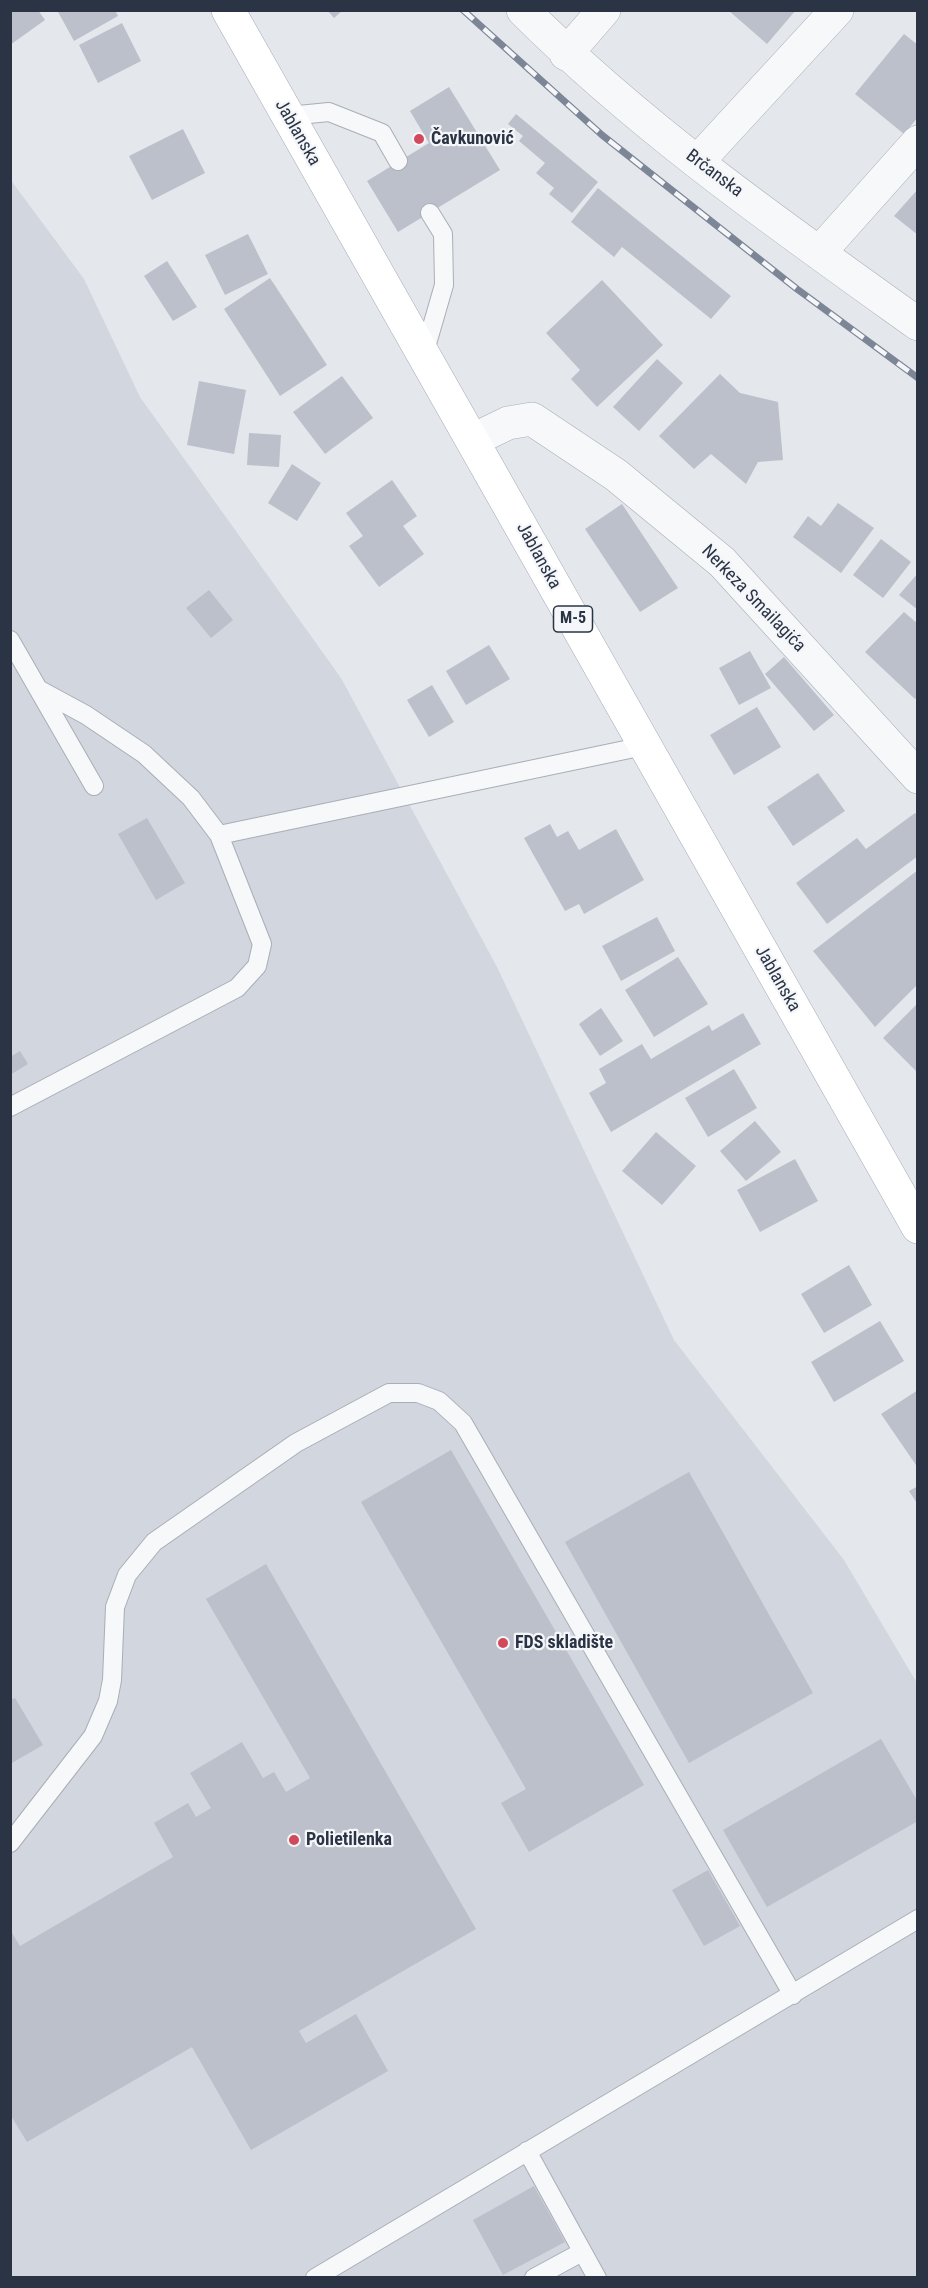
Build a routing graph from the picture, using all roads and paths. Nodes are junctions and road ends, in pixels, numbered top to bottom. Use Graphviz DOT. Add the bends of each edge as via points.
graph roads {
  1 [pos="228,10"];
  2 [pos="523,10"];
  3 [pos="604,10"];
  4 [pos="837,10"];
  5 [pos="566,54"];
  6 [pos="288,116"];
  7 [pos="918,142"];
  8 [pos="398,161"];
  9 [pos="697,162"];
  10 [pos="430,213"];
  11 [pos="819,253"];
  12 [pos="918,324"];
  13 [pos="424,356"];
  14 [pos="473,440"];
  15 [pos="10,640"];
  16 [pos="38,689"];
  17 [pos="644,746"];
  18 [pos="918,777"];
  19 [pos="94,786"];
  20 [pos="219,835"];
  21 [pos="10,1107"];
  22 [pos="918,1227"];
  23 [pos="10,1843"];
  24 [pos="918,1919"];
  25 [pos="793,1995"];
  26 [pos="527,2151"];
  27 [pos="582,2252"];
  28 [pos="315,2277"];
  29 [pos="534,2277"];
  30 [pos="597,2277"];
  1 -- 6 [label="main road, Jablanska / M-5"];
  2 -- 5 [label="street, Brčanska"];
  3 -- 5 [label="street"];
  4 -- 9 [label="street"];
  5 -- 9 [label="street, Brčanska"];
  6 -- 8 [label="lane" via="329,112 382,133"];
  6 -- 13 [label="main road, Jablanska / M-5"];
  7 -- 11 [label="street"];
  9 -- 11 [label="street, Brčanska"];
  10 -- 13 [label="lane" via="443,234 444,285"];
  11 -- 12 [label="street, Brčanska"];
  13 -- 14 [label="main road, Jablanska / M-5"];
  14 -- 17 [label="main road, Jablanska / M-5"];
  14 -- 18 [label="street, Nerkeza Smailagića" via="508,423 532,419 616,475 722,562"];
  15 -- 16 [label="lane"];
  16 -- 19 [label="lane"];
  16 -- 20 [label="lane" via="144,754 191,798"];
  17 -- 20 [label="lane"];
  17 -- 22 [label="main road, Jablanska / M-5"];
  20 -- 21 [label="lane" via="262,944 257,966 237,988"];
  23 -- 25 [label="lane" via="93,1736 112,1680 115,1607 127,1575 154,1542 296,1443 389,1393 418,1393 439,1401 463,1423"];
  24 -- 25 [label="lane"];
  25 -- 26 [label="lane"];
  26 -- 27 [label="lane"];
  26 -- 28 [label="lane"];
  27 -- 29 [label="lane"];
  27 -- 30 [label="lane"];
}
